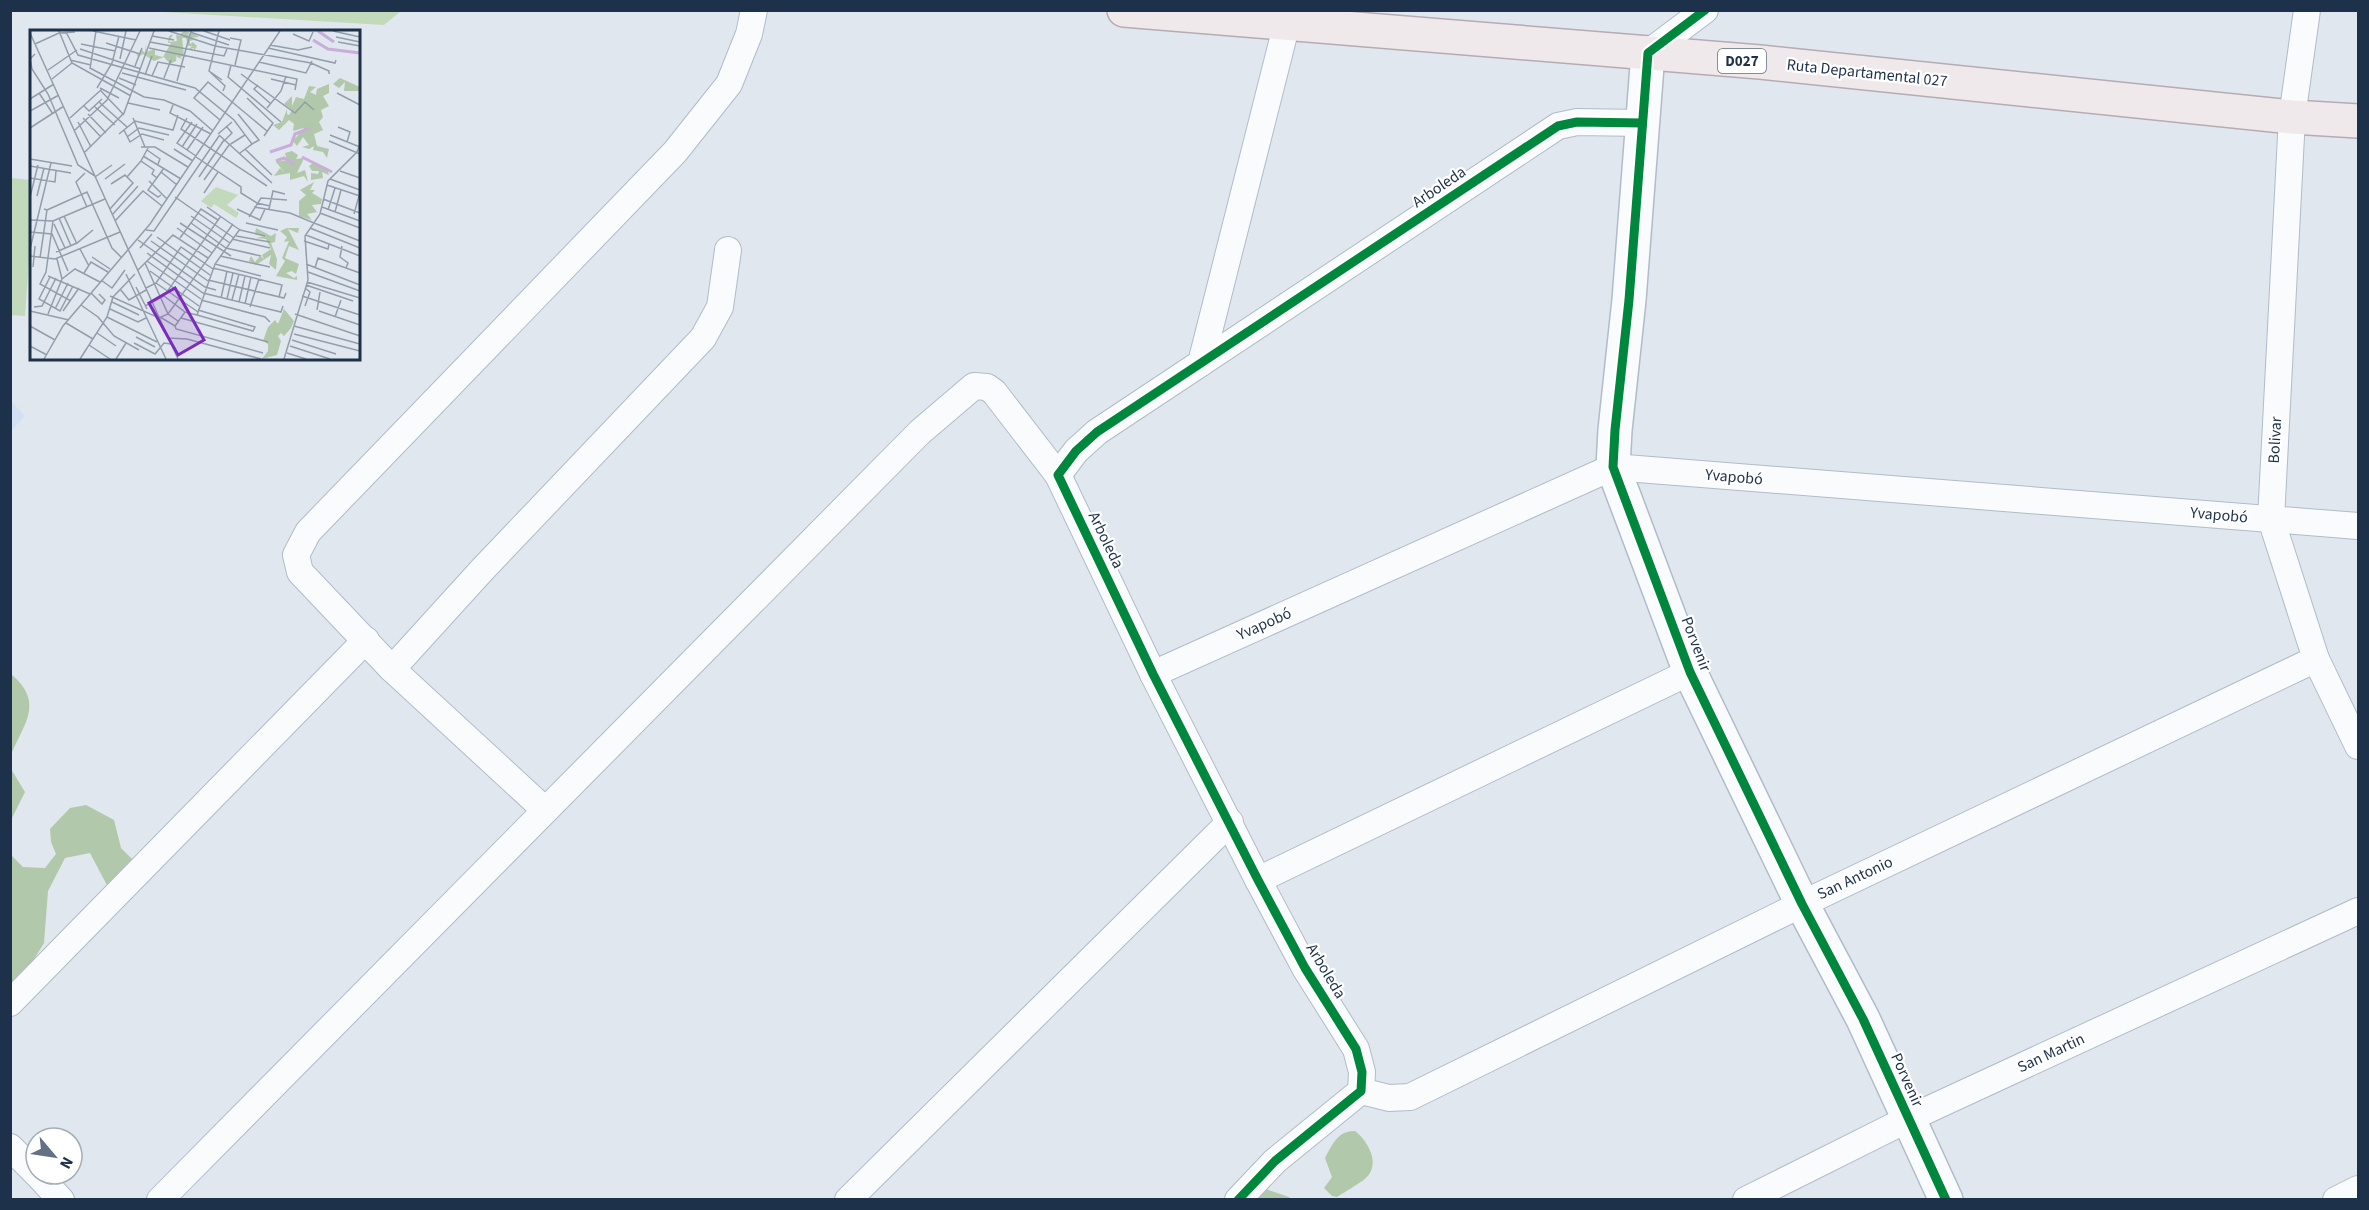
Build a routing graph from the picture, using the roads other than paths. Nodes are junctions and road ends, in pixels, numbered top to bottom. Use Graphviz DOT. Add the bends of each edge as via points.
graph roads {
  1 [pos="754,10"];
  2 [pos="1124,10"];
  3 [pos="1706,10"];
  4 [pos="2307,10"];
  5 [pos="1287,23"];
  6 [pos="1648,53"];
  7 [pos="2292,117"];
  8 [pos="2358,121"];
  9 [pos="1642,123"];
  10 [pos="728,250"];
  11 [pos="1201,363"];
  12 [pos="1613,467"];
  13 [pos="1058,475"];
  14 [pos="2271,519"];
  15 [pos="2358,526"];
  16 [pos="366,640"];
  17 [pos="2316,658"];
  18 [pos="392,669"];
  19 [pos="1690,672"];
  20 [pos="1153,674"];
  21 [pos="2358,746"];
  22 [pos="545,810"];
  23 [pos="1230,822"];
  24 [pos="1258,880"];
  25 [pos="1802,904"];
  26 [pos="2358,911"];
  27 [pos="10,1003"];
  28 [pos="1361,1091"];
  29 [pos="1908,1119"];
  30 [pos="10,1147"];
  31 [pos="24,1162"];
  32 [pos="48,1186"];
  33 [pos="2358,1189"];
  34 [pos="61,1200"];
  35 [pos="160,1200"];
  36 [pos="848,1200"];
  37 [pos="1238,1200"];
  38 [pos="1746,1200"];
  39 [pos="1946,1200"];
  40 [pos="2336,1200"];
  1 -- 16 [label="street" via="729,84 675,152 308,532 296,555 300,572"];
  2 -- 5 [label="main road, Ruta Departamental 027 / D027"];
  3 -- 6 [label="street"];
  4 -- 7 [label="street, Bolivar"];
  5 -- 6 [label="main road, Ruta Departamental 027 / D027"];
  5 -- 11 [label="street"];
  6 -- 7 [label="main road, Ruta Departamental 027 / D027"];
  6 -- 9 [label="street, Porvenir"];
  7 -- 8 [label="main road, Ruta Departamental 027 / D027"];
  7 -- 14 [label="street, Bolivar"];
  9 -- 11 [label="street, Arboleda" via="1577,122 1558,126"];
  9 -- 12 [label="street, Porvenir"];
  10 -- 18 [label="street" via="720,307 704,338"];
  11 -- 13 [label="street, Arboleda" via="1097,432"];
  12 -- 14 [label="street, Yvapobó"];
  12 -- 19 [label="street, Porvenir"];
  12 -- 20 [label="street, Yvapobó"];
  13 -- 20 [label="street, Arboleda"];
  13 -- 22 [label="street" via="994,392 974,386 920,432"];
  14 -- 15 [label="street, Yvapobó"];
  14 -- 17 [label="street, Bolivar"];
  16 -- 18 [label="street"];
  16 -- 27 [label="street"];
  17 -- 21 [label="street, Bolivar"];
  17 -- 25 [label="street, San Antonio"];
  18 -- 22 [label="street"];
  19 -- 24 [label="street"];
  19 -- 25 [label="street, Porvenir"];
  20 -- 23 [label="street, Arboleda"];
  22 -- 35 [label="street"];
  23 -- 24 [label="street, Arboleda"];
  23 -- 36 [label="street"];
  24 -- 28 [label="street, Arboleda" via="1305,968 1356,1049 1362,1072"];
  25 -- 28 [label="street, San Antonio" via="1410,1097 1389,1098"];
  25 -- 29 [label="street, Porvenir" via="1863,1019"];
  26 -- 29 [label="street, San Martin"];
  28 -- 37 [label="street" via="1275,1161"];
  29 -- 38 [label="street, San Martin"];
  29 -- 39 [label="street, Porvenir"];
  30 -- 31 [label="street"];
  32 -- 34 [label="street"];
  33 -- 40 [label="street"];
}
